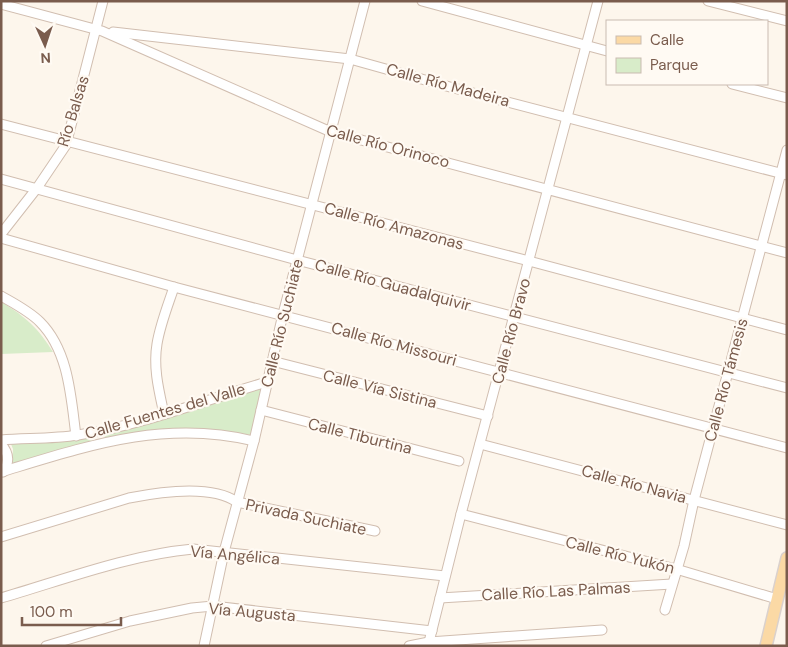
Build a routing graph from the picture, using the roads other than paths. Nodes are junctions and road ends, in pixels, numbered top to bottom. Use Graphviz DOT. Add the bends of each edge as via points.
graph roads {
  1 [pos="104,1"];
  2 [pos="365,1"];
  3 [pos="422,1"];
  4 [pos="598,1"];
  5 [pos="708,1"];
  6 [pos="1,4"];
  7 [pos="787,21"];
  8 [pos="99,30"];
  9 [pos="585,46"];
  10 [pos="606,51"];
  11 [pos="350,59"];
  12 [pos="736,85"];
  13 [pos="787,98"];
  14 [pos="567,117"];
  15 [pos="1,124"];
  16 [pos="331,132"];
  17 [pos="67,141"];
  18 [pos="787,150"];
  19 [pos="784,174"];
  20 [pos="1,179"];
  21 [pos="37,188"];
  22 [pos="548,188"];
  23 [pos="312,204"];
  24 [pos="1,234"];
  25 [pos="1,238"];
  26 [pos="761,246"];
  27 [pos="787,253"];
  28 [pos="297,260"];
  29 [pos="529,261"];
  30 [pos="174,286"];
  31 [pos="1,296"];
  32 [pos="283,314"];
  33 [pos="514,317"];
  34 [pos="743,318"];
  35 [pos="787,330"];
  36 [pos="272,361"];
  37 [pos="500,372"];
  38 [pos="728,373"];
  39 [pos="267,382"];
  40 [pos="787,388"];
  41 [pos="261,410"];
  42 [pos="164,414"];
  43 [pos="488,416"];
  44 [pos="713,429"];
  45 [pos="93,433"];
  46 [pos="76,436"];
  47 [pos="1,440"];
  48 [pos="254,441"];
  49 [pos="1,444"];
  50 [pos="480,444"];
  51 [pos="96,445"];
  52 [pos="787,448"];
  53 [pos="459,461"];
  54 [pos="2,472"];
  55 [pos="694,500"];
  56 [pos="237,502"];
  57 [pos="461,514"];
  58 [pos="787,525"];
  59 [pos="375,531"];
  60 [pos="1,537"];
  61 [pos="224,552"];
  62 [pos="787,558"];
  63 [pos="676,569"];
  64 [pos="445,576"];
  65 [pos="672,584"];
  66 [pos="1,598"];
  67 [pos="440,598"];
  68 [pos="777,599"];
  69 [pos="213,606"];
  70 [pos="665,610"];
  71 [pos="602,630"];
  72 [pos="432,631"];
  73 [pos="428,642"];
  74 [pos="46,646"];
  75 [pos="204,646"];
  76 [pos="409,646"];
  77 [pos="766,646"];
  1 -- 8 [label="street, Río Balsas"];
  2 -- 11 [label="street, Calle Río Suchiate"];
  3 -- 9 [label="street"];
  4 -- 9 [label="street, Calle Río Bravo"];
  5 -- 7 [label="street"];
  6 -- 8 [label="street, Calle Río Orinoco"];
  8 -- 11 [label="street, Calle Río Madeira"];
  8 -- 16 [label="street, Calle Río Orinoco"];
  8 -- 17 [label="street, Río Balsas"];
  9 -- 10 [label="street"];
  9 -- 14 [label="street, Calle Río Bravo"];
  11 -- 14 [label="street, Calle Río Madeira"];
  11 -- 16 [label="street, Calle Río Suchiate"];
  12 -- 13 [label="street"];
  14 -- 19 [label="street, Calle Río Madeira"];
  14 -- 22 [label="street, Calle Río Bravo"];
  15 -- 17 [label="street, Calle Río Amazonas"];
  16 -- 22 [label="street, Calle Río Orinoco"];
  16 -- 23 [label="street, Calle Río Suchiate"];
  17 -- 21 [label="street, Río Balsas"];
  17 -- 23 [label="street, Calle Río Amazonas"];
  18 -- 19 [label="street, Calle Río Támesis"];
  19 -- 26 [label="street, Calle Río Támesis"];
  20 -- 21 [label="street, Calle Río Guadalquivir"];
  21 -- 24 [label="street, Río Balsas"];
  21 -- 28 [label="street, Calle Río Guadalquivir"];
  22 -- 26 [label="street, Calle Río Orinoco"];
  22 -- 29 [label="street, Calle Río Bravo"];
  23 -- 28 [label="street, Calle Río Suchiate"];
  23 -- 29 [label="street, Calle Río Amazonas"];
  25 -- 30 [label="street, Calle Río Missouri"];
  26 -- 27 [label="street, Calle Río Orinoco"];
  26 -- 34 [label="street, Calle Río Támesis"];
  28 -- 32 [label="street, Calle Río Suchiate"];
  28 -- 33 [label="street, Calle Río Guadalquivir"];
  29 -- 33 [label="street, Calle Río Bravo"];
  29 -- 34 [label="street, Calle Río Amazonas"];
  30 -- 32 [label="street, Calle Río Missouri"];
  30 -- 42 [label="street" via="156,355"];
  31 -- 46 [label="street" via="30,314 55,342 66,374"];
  32 -- 36 [label="street, Calle Río Suchiate"];
  32 -- 37 [label="street, Calle Río Missouri"];
  33 -- 37 [label="street, Calle Río Bravo"];
  33 -- 38 [label="street, Calle Río Guadalquivir"];
  34 -- 35 [label="street, Calle Río Amazonas"];
  34 -- 38 [label="street, Calle Río Támesis"];
  36 -- 39 [label="street, Calle Río Suchiate"];
  36 -- 43 [label="street, Calle Vía Sistina"];
  37 -- 43 [label="street, Calle Río Bravo"];
  37 -- 44 [label="street, Calle Río Missouri"];
  38 -- 40 [label="street, Calle Río Guadalquivir"];
  38 -- 44 [label="street, Calle Río Támesis"];
  39 -- 41 [label="street, Calle Río Suchiate"];
  39 -- 42 [label="street, Calle Fuentes del Valle"];
  41 -- 48 [label="street, Calle Río Suchiate"];
  41 -- 53 [label="street, Calle Tiburtina"];
  42 -- 45 [label="street, Calle Fuentes del Valle"];
  43 -- 50 [label="street, Calle Río Bravo"];
  44 -- 52 [label="street, Calle Río Missouri"];
  44 -- 55 [label="street, Calle Río Támesis"];
  45 -- 46 [label="street, Calle Fuentes del Valle"];
  45 -- 51 [label="street" via="98,438"];
  46 -- 47 [label="street, Calle Fuentes del Valle"];
  48 -- 51 [label="street" via="213,433 174,432"];
  48 -- 56 [label="street, Calle Río Suchiate"];
  49 -- 54 [label="street" via="8,458"];
  50 -- 55 [label="street, Calle Río Navia"];
  50 -- 57 [label="street, Calle Río Bravo"];
  51 -- 54 [label="street"];
  55 -- 58 [label="street, Calle Río Navia"];
  55 -- 63 [label="street, Calle Río Támesis"];
  56 -- 59 [label="street, Privada Suchiate"];
  56 -- 60 [label="street, Privada Suchiate" via="222,495 202,492 149,494"];
  56 -- 61 [label="street, Calle Río Suchiate"];
  57 -- 63 [label="street, Calle Río Yukón"];
  57 -- 64 [label="street, Calle Río Bravo"];
  61 -- 64 [label="street, Vía Angélica"];
  61 -- 66 [label="street, Vía Angélica" via="192,549 159,554"];
  61 -- 69 [label="street, Calle Río Suchiate"];
  62 -- 68 [label="main road"];
  63 -- 65 [label="street, Calle Río Támesis"];
  63 -- 68 [label="street, Calle Río Yukón"];
  64 -- 67 [label="street, Calle Río Bravo"];
  65 -- 67 [label="street, Calle Río Las Palmas"];
  65 -- 70 [label="street, Calle Río Támesis"];
  67 -- 72 [label="street, Calle Río Bravo"];
  68 -- 77 [label="main road"];
  69 -- 72 [label="street, Vía Augusta"];
  69 -- 74 [label="street, Vía Augusta" via="130,621"];
  69 -- 75 [label="street, Calle Río Suchiate"];
  71 -- 73 [label="street"];
  72 -- 73 [label="street, Calle Río Bravo"];
  73 -- 76 [label="street"];
}
